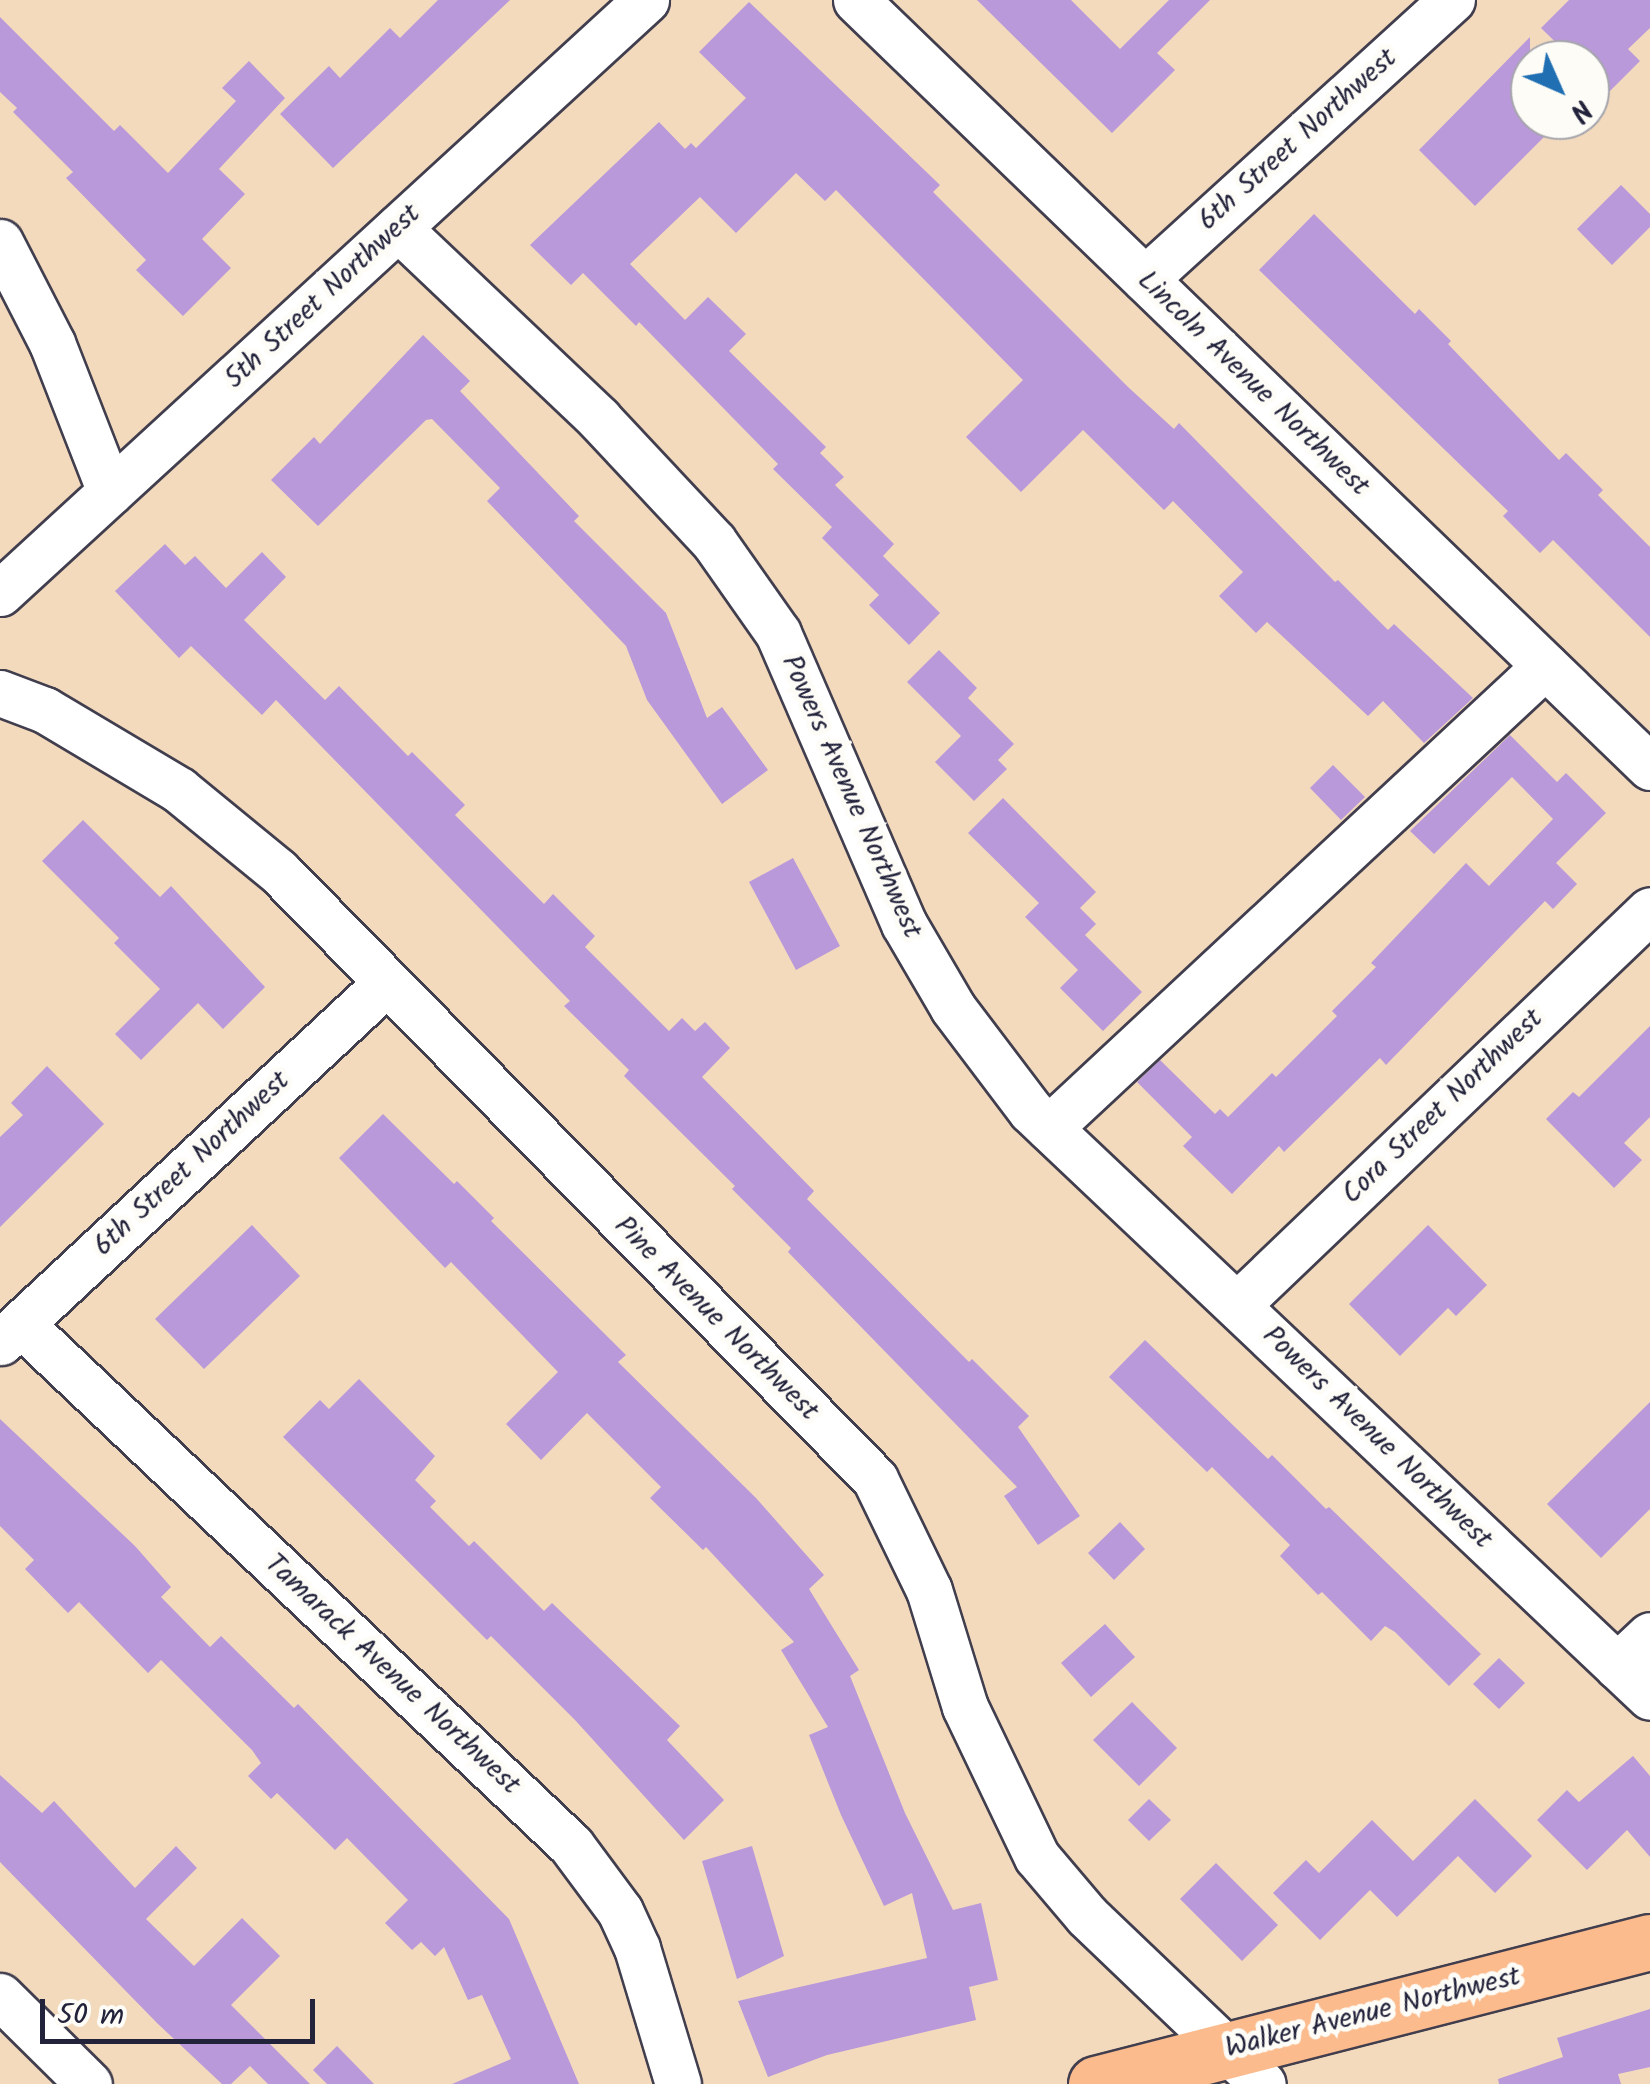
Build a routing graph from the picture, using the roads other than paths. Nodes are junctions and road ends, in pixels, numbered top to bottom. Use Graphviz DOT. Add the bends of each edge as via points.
graph roads {
  1 [pos="646,0"];
  2 [pos="856,0"];
  3 [pos="1452,0"];
  4 [pos="398,228"];
  5 [pos="0,242"];
  6 [pos="1144,280"];
  7 [pos="110,492"];
  8 [pos="0,593"];
  9 [pos="1545,666"];
  10 [pos="0,693"];
  11 [pos="1650,767"];
  12 [pos="1650,910"];
  13 [pos="385,984"];
  14 [pos="1049,1128"];
  15 [pos="1236,1305"];
  16 [pos="10,1334"];
  17 [pos="1650,1635"];
  18 [pos="1617,1666"];
  19 [pos="1650,1698"];
  20 [pos="1650,1942"];
  21 [pos="0,1996"];
  22 [pos="1246,2067"];
  23 [pos="89,2084"];
  24 [pos="678,2084"];
  25 [pos="1096,2084"];
  1 -- 4 [label="street, 5th Street Northwest"];
  2 -- 6 [label="street, Lincoln Avenue Northwest"];
  3 -- 6 [label="street, 6th Street Northwest"];
  4 -- 7 [label="street, 5th Street Northwest"];
  4 -- 14 [label="street, Powers Avenue Northwest" via="599,420 714,542 778,634 904,924 953,1008"];
  5 -- 7 [label="street" via="52,342"];
  6 -- 9 [label="street, Lincoln Avenue Northwest"];
  7 -- 8 [label="street, 5th Street Northwest"];
  9 -- 11 [label="street, Lincoln Avenue Northwest"];
  9 -- 14 [label="street"];
  10 -- 13 [label="street, Pine Avenue Northwest" via="45,710 180,790 278,871"];
  12 -- 15 [label="street, Cora Street Northwest"];
  13 -- 16 [label="street, 6th Street Northwest"];
  13 -- 22 [label="street, Pine Avenue Northwest" via="875,1479 929,1590 965,1706 1037,1857 1087,1916"];
  14 -- 15 [label="street, Powers Avenue Northwest"];
  15 -- 18 [label="street, Powers Avenue Northwest"];
  16 -- 24 [label="street, Tamarack Avenue Northwest" via="571,1845 620,1911"];
  17 -- 18 [label="street"];
  18 -- 19 [label="street, Powers Avenue Northwest"];
  20 -- 22 [label="main road, Walker Avenue Northwest"];
  21 -- 23 [label="street"];
  22 -- 25 [label="main road, Walker Avenue Northwest"];
}
